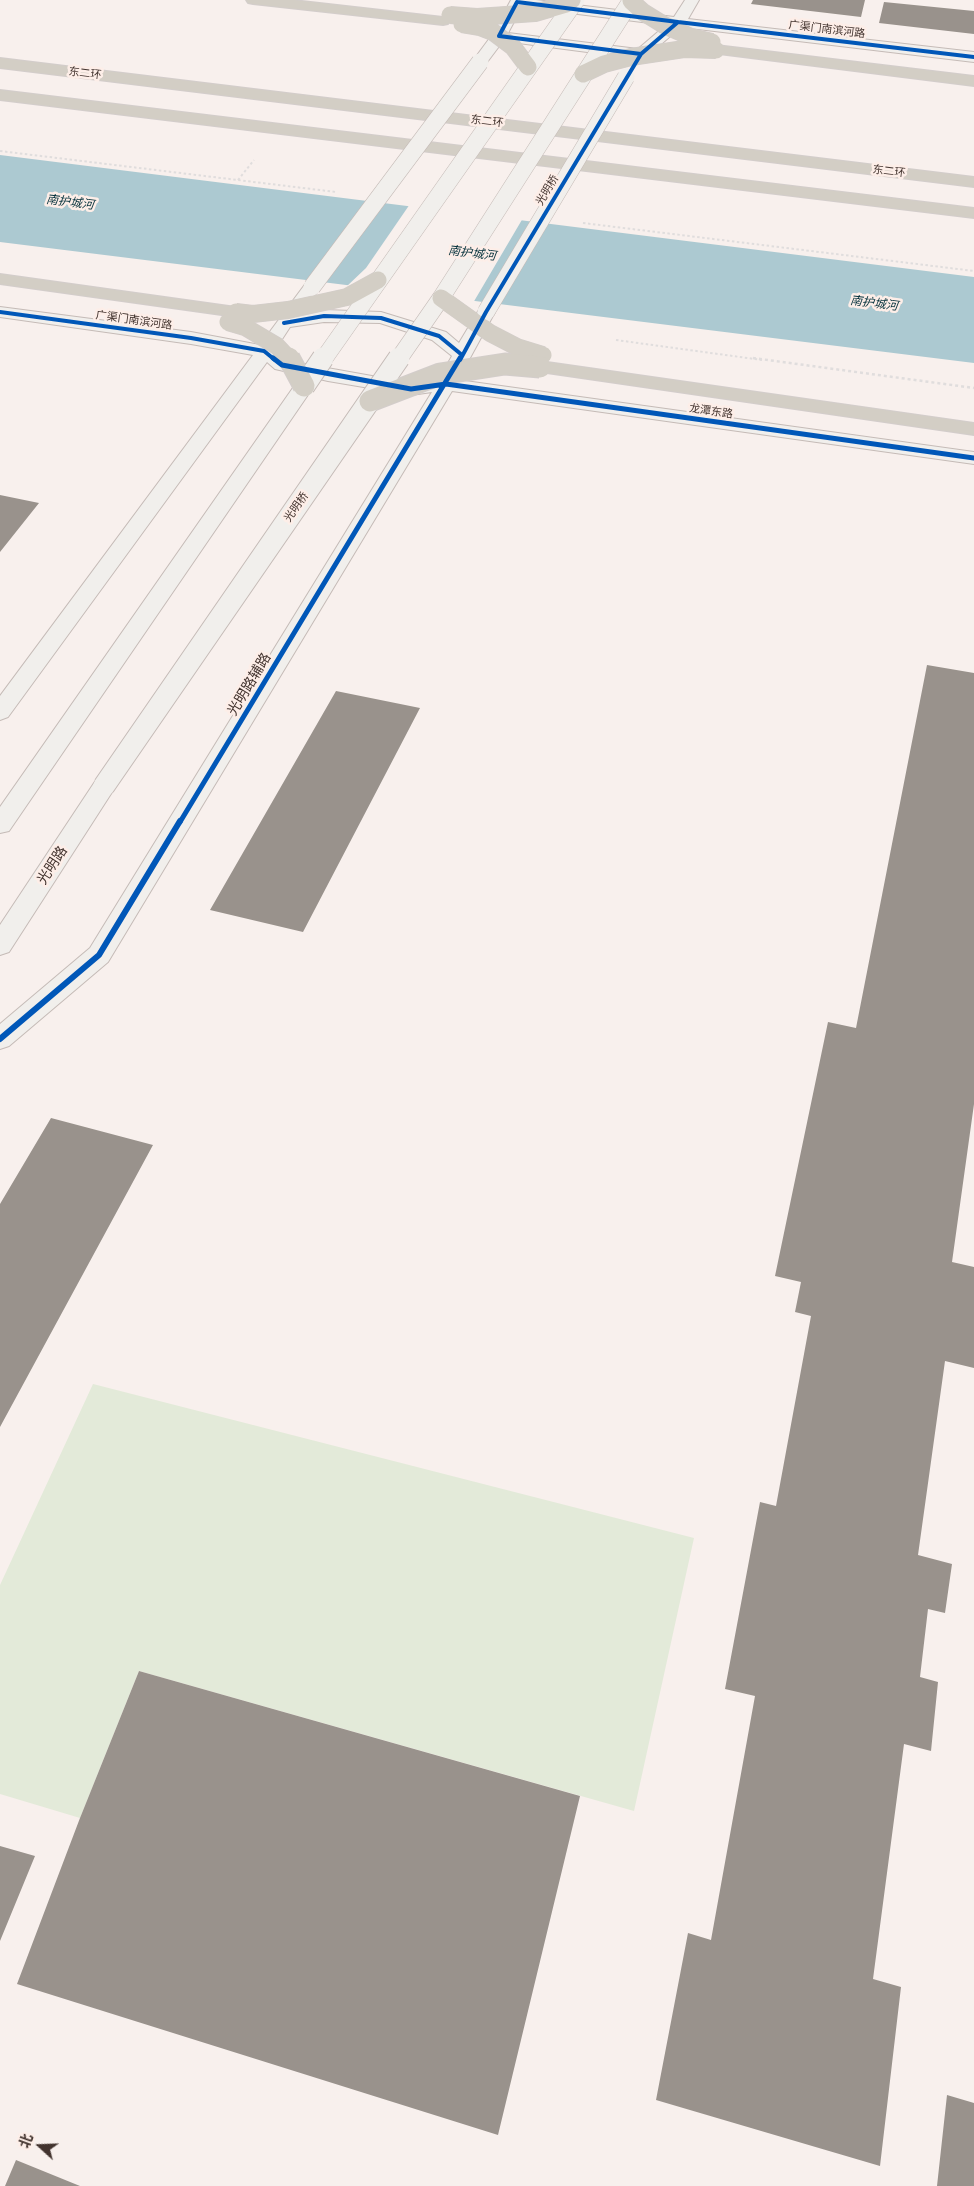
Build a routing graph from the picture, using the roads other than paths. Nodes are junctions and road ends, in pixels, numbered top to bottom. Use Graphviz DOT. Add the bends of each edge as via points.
graph roads {
  1 [pos="253,0"];
  2 [pos="312,0"];
  3 [pos="501,0"];
  4 [pos="572,0"];
  5 [pos="576,0"];
  6 [pos="692,0"];
  7 [pos="518,1"];
  8 [pos="631,1"];
  9 [pos="446,18"];
  10 [pos="678,22"];
  11 [pos="499,36"];
  12 [pos="718,47"];
  13 [pos="641,54"];
  14 [pos="974,57"];
  15 [pos="0,63"];
  16 [pos="528,67"];
  17 [pos="974,73"];
  18 [pos="583,74"];
  19 [pos="974,81"];
  20 [pos="0,95"];
  21 [pos="974,182"];
  22 [pos="974,213"];
  23 [pos="0,278"];
  24 [pos="378,280"];
  25 [pos="0,289"];
  26 [pos="441,298"];
  27 [pos="0,312"];
  28 [pos="486,312"];
  29 [pos="232,317"];
  30 [pos="284,323"];
  31 [pos="264,351"];
  32 [pos="462,355"];
  33 [pos="541,361"];
  34 [pos="446,384"];
  35 [pos="304,386"];
  36 [pos="370,401"];
  37 [pos="974,415"];
  38 [pos="974,429"];
  39 [pos="974,458"];
  40 [pos="0,712"];
  41 [pos="104,786"];
  42 [pos="0,826"];
  43 [pos="0,944"];
  44 [pos="0,1039"];
  1 -- 9 [label="highway"];
  2 -- 9 [label="highway"];
  3 -- 7 [label="street"];
  4 -- 9 [label="highway, bridge" via="535,13"];
  5 -- 16 [label="street, bridge"];
  6 -- 10 [label="street, 光明桥"];
  7 -- 10 [label="street, 广渠门南滨河路"];
  7 -- 11 [label="street"];
  8 -- 12 [label="highway, bridge" via="664,25"];
  8 -- 18 [label="street, 光明桥, bridge"];
  9 -- 16 [label="highway, bridge" via="492,32 513,47"];
  10 -- 13 [label="street, 光明桥"];
  10 -- 14 [label="street, 广渠门南滨河路"];
  11 -- 13 [label="street"];
  11 -- 30 [label="street, bridge"];
  12 -- 17 [label="highway"];
  12 -- 18 [label="highway, bridge" via="638,56 604,64"];
  12 -- 19 [label="highway"];
  13 -- 28 [label="street, 光明桥, bridge"];
  15 -- 21 [label="highway, 东二环"];
  16 -- 24 [label="street, bridge"];
  18 -- 26 [label="street, 光明桥, bridge"];
  20 -- 22 [label="highway"];
  23 -- 29 [label="highway"];
  24 -- 29 [label="highway, bridge" via="347,297 288,310"];
  24 -- 35 [label="street, bridge"];
  25 -- 29 [label="highway"];
  26 -- 33 [label="highway, bridge" via="490,333"];
  26 -- 36 [label="street, 光明桥, bridge"];
  27 -- 31 [label="street, 广渠门南滨河路"];
  28 -- 32 [label="street, 光明路辅路"];
  29 -- 35 [label="highway, bridge" via="277,346 292,362"];
  30 -- 31 [label="street"];
  30 -- 32 [label="street" via="324,316 381,318 439,336"];
  31 -- 34 [label="street, 龙潭东路" via="282,364 328,376 411,390"];
  31 -- 40 [label="street"];
  32 -- 34 [label="street, 光明路辅路"];
  33 -- 36 [label="highway, bridge" via="440,374"];
  33 -- 37 [label="highway"];
  33 -- 38 [label="highway"];
  34 -- 39 [label="street, 龙潭东路"];
  34 -- 44 [label="street, 光明路辅路" via="99,955"];
  35 -- 42 [label="street"];
  36 -- 41 [label="street, 光明桥, bridge"];
  41 -- 43 [label="street, 光明路"];
}
